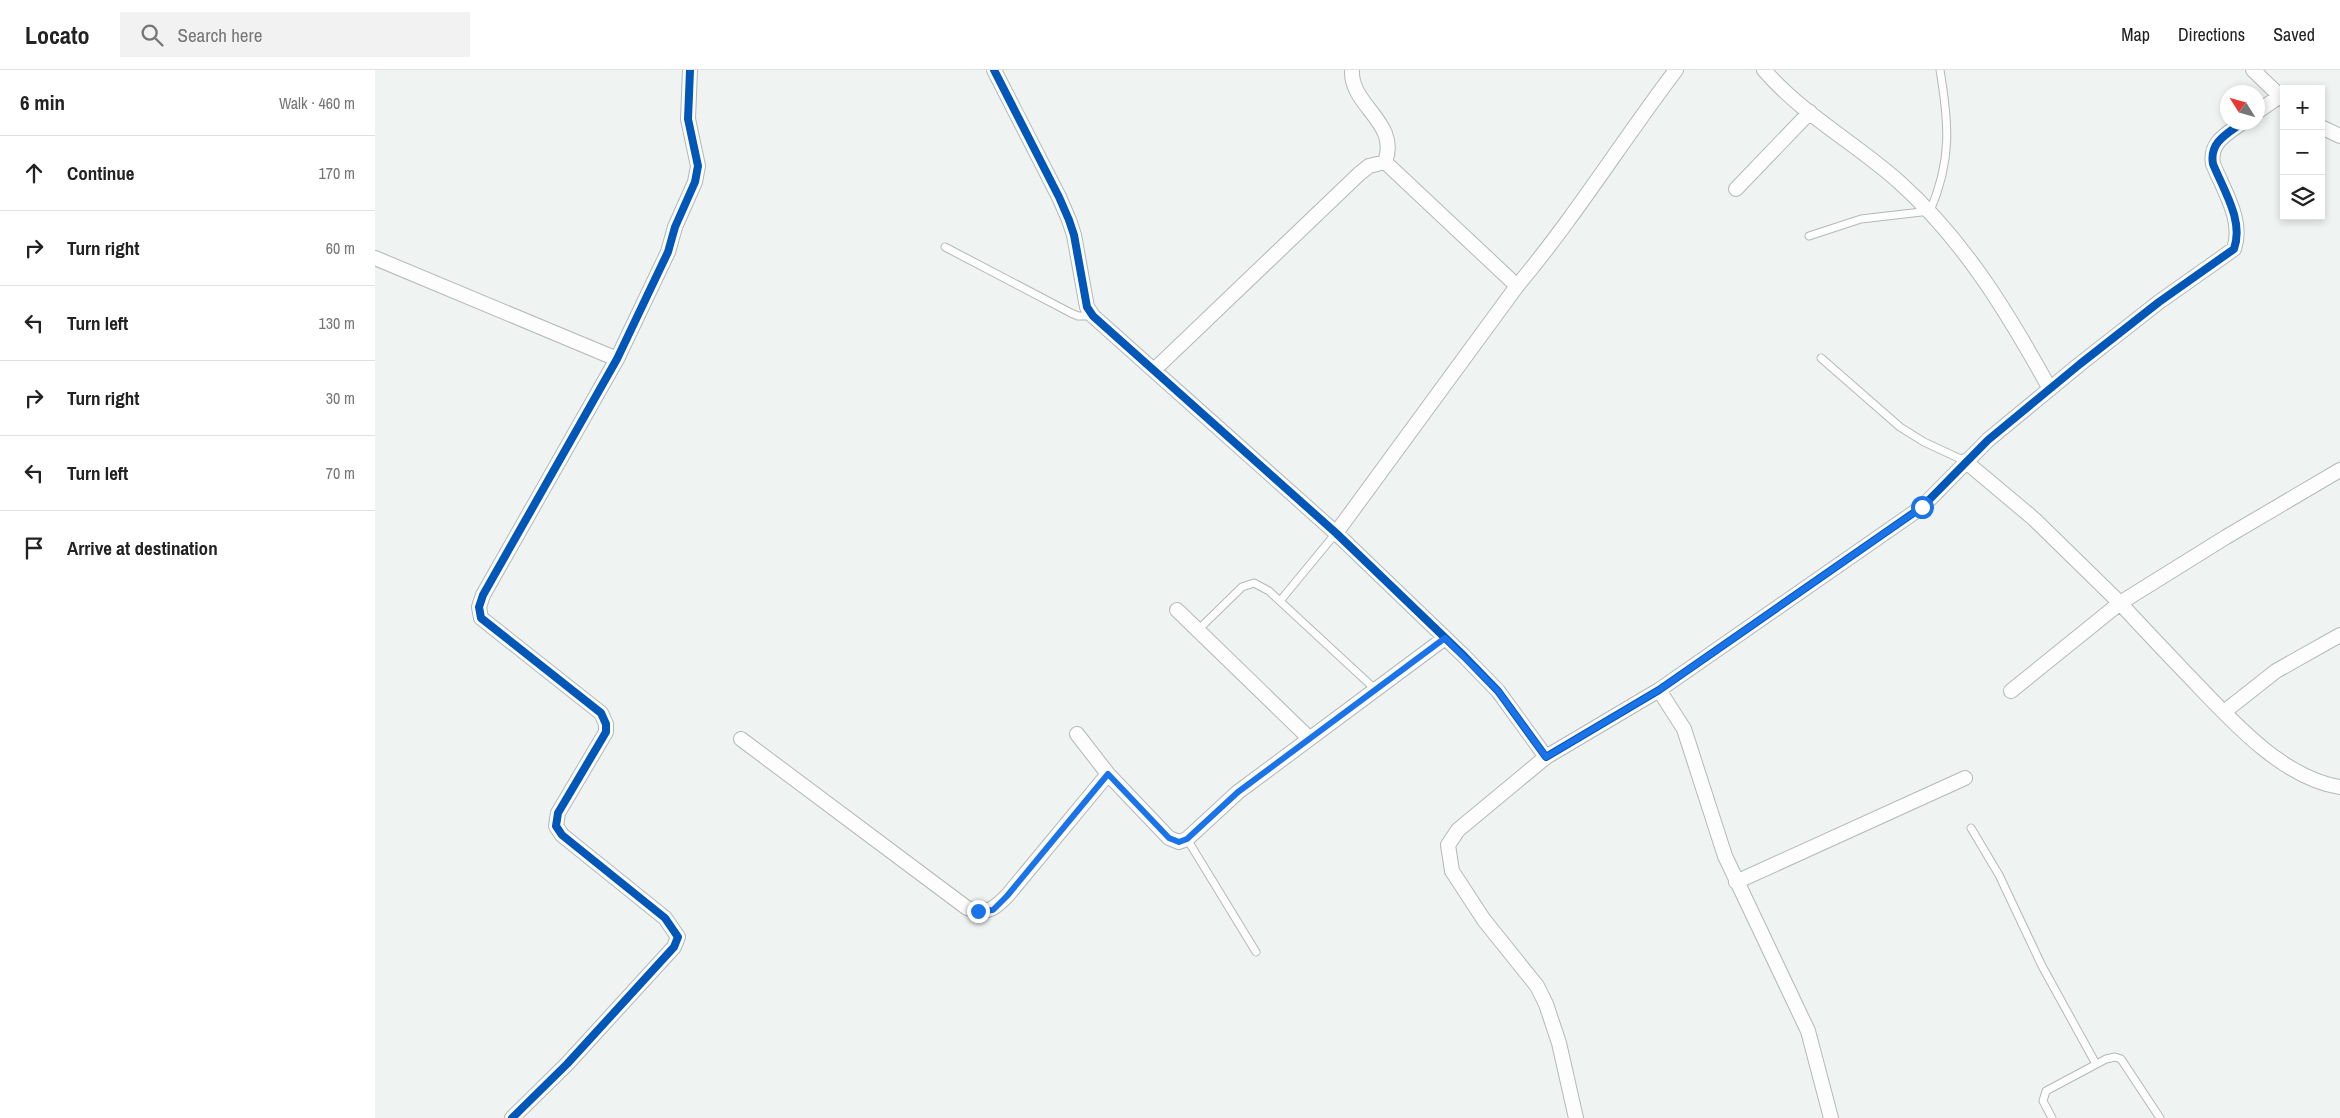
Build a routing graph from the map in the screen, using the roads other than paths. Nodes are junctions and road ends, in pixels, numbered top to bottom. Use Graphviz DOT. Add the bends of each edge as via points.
graph roads {
  1 [pos="690,70"];
  2 [pos="994,70"];
  3 [pos="1352,70"];
  4 [pos="1676,70"];
  5 [pos="1764,70"];
  6 [pos="1940,70"];
  7 [pos="2253,70"];
  8 [pos="2280,96"];
  9 [pos="2280,99"];
  10 [pos="2265,108"];
  11 [pos="1810,112"];
  12 [pos="2325,129"];
  13 [pos="2232,130"];
  14 [pos="2340,136"];
  15 [pos="1385,162"];
  16 [pos="1736,189"];
  17 [pos="1930,211"];
  18 [pos="1809,236"];
  19 [pos="945,247"];
  20 [pos="375,258"];
  21 [pos="1517,286"];
  22 [pos="1093,316"];
  23 [pos="1821,358"];
  24 [pos="617,359"];
  25 [pos="1154,370"];
  26 [pos="2050,389"];
  27 [pos="1965,461"];
  28 [pos="2340,470"];
  29 [pos="1337,533"];
  30 [pos="1280,601"];
  31 [pos="2121,603"];
  32 [pos="1177,610"];
  33 [pos="1198,630"];
  34 [pos="2340,635"];
  35 [pos="1445,638"];
  36 [pos="1376,690"];
  37 [pos="1659,690"];
  38 [pos="2011,691"];
  39 [pos="2224,712"];
  40 [pos="1077,734"];
  41 [pos="1309,738"];
  42 [pos="741,739"];
  43 [pos="1546,757"];
  44 [pos="1108,774"];
  45 [pos="1965,778"];
  46 [pos="2340,787"];
  47 [pos="1971,828"];
  48 [pos="1187,839"];
  49 [pos="1736,882"];
  50 [pos="1256,952"];
  51 [pos="2096,1064"];
  52 [pos="512,1118"];
  53 [pos="1576,1118"];
  54 [pos="1831,1118"];
  55 [pos="2052,1118"];
  56 [pos="2161,1118"];
  1 -- 24 [label="street" via="687,119 697,154 695,182 656,281"];
  2 -- 22 [label="street" via="1069,220 1087,307"];
  3 -- 15 [label="street" via="1351,77 1389,141"];
  4 -- 21 [label="street" via="1550,247"];
  5 -- 11 [label="street" via="1783,92"];
  6 -- 17 [label="lane" via="1946,105 1947,141 1941,186"];
  7 -- 8 [label="street"];
  9 -- 10 [label="street"];
  11 -- 16 [label="street"];
  11 -- 17 [label="street" via="1871,158"];
  12 -- 14 [label="street"];
  13 -- 26 [label="street" via="2215,143 2211,154 2238,223 2239,237 2234,249 2159,302"];
  15 -- 21 [label="street"];
  15 -- 25 [label="street" via="1369,166 1359,174"];
  17 -- 18 [label="lane" via="1861,219"];
  17 -- 26 [label="street" via="1970,260 2010,318"];
  19 -- 22 [label="lane" via="1071,313"];
  20 -- 24 [label="street"];
  21 -- 29 [label="street"];
  22 -- 25 [label="street"];
  23 -- 27 [label="lane" via="1900,427"];
  24 -- 52 [label="street" via="479,607 481,618 501,636 601,713 606,732 558,813 556,826 562,836 665,918 678,937 667,955 567,1064"];
  25 -- 29 [label="street"];
  26 -- 27 [label="street"];
  27 -- 31 [label="street" via="2034,519"];
  27 -- 37 [label="street" via="1922,507"];
  28 -- 31 [label="street"];
  29 -- 30 [label="lane"];
  29 -- 35 [label="street"];
  30 -- 33 [label="lane" via="1254,582 1242,586"];
  30 -- 36 [label="lane"];
  31 -- 38 [label="street"];
  31 -- 39 [label="street"];
  32 -- 33 [label="street"];
  33 -- 41 [label="street"];
  34 -- 39 [label="street" via="2276,671"];
  35 -- 36 [label="street"];
  35 -- 43 [label="street" via="1498,691"];
  36 -- 41 [label="street"];
  37 -- 43 [label="street"];
  37 -- 49 [label="street" via="1684,729 1713,827"];
  39 -- 46 [label="street" via="2278,759 2317,781"];
  40 -- 44 [label="street"];
  41 -- 48 [label="street" via="1238,792"];
  42 -- 44 [label="street" via="967,908 978,911 993,910 1007,896"];
  43 -- 53 [label="street" via="1458,830 1448,845 1452,871 1484,920 1537,986 1546,1004 1559,1043"];
  44 -- 48 [label="street" via="1169,838 1179,842"];
  45 -- 49 [label="street"];
  47 -- 51 [label="lane" via="1999,875 2042,966"];
  48 -- 50 [label="lane"];
  49 -- 54 [label="street" via="1808,1031"];
  51 -- 55 [label="lane" via="2046,1091 2043,1101"];
  51 -- 56 [label="lane" via="2115,1057 2121,1059"];
}
